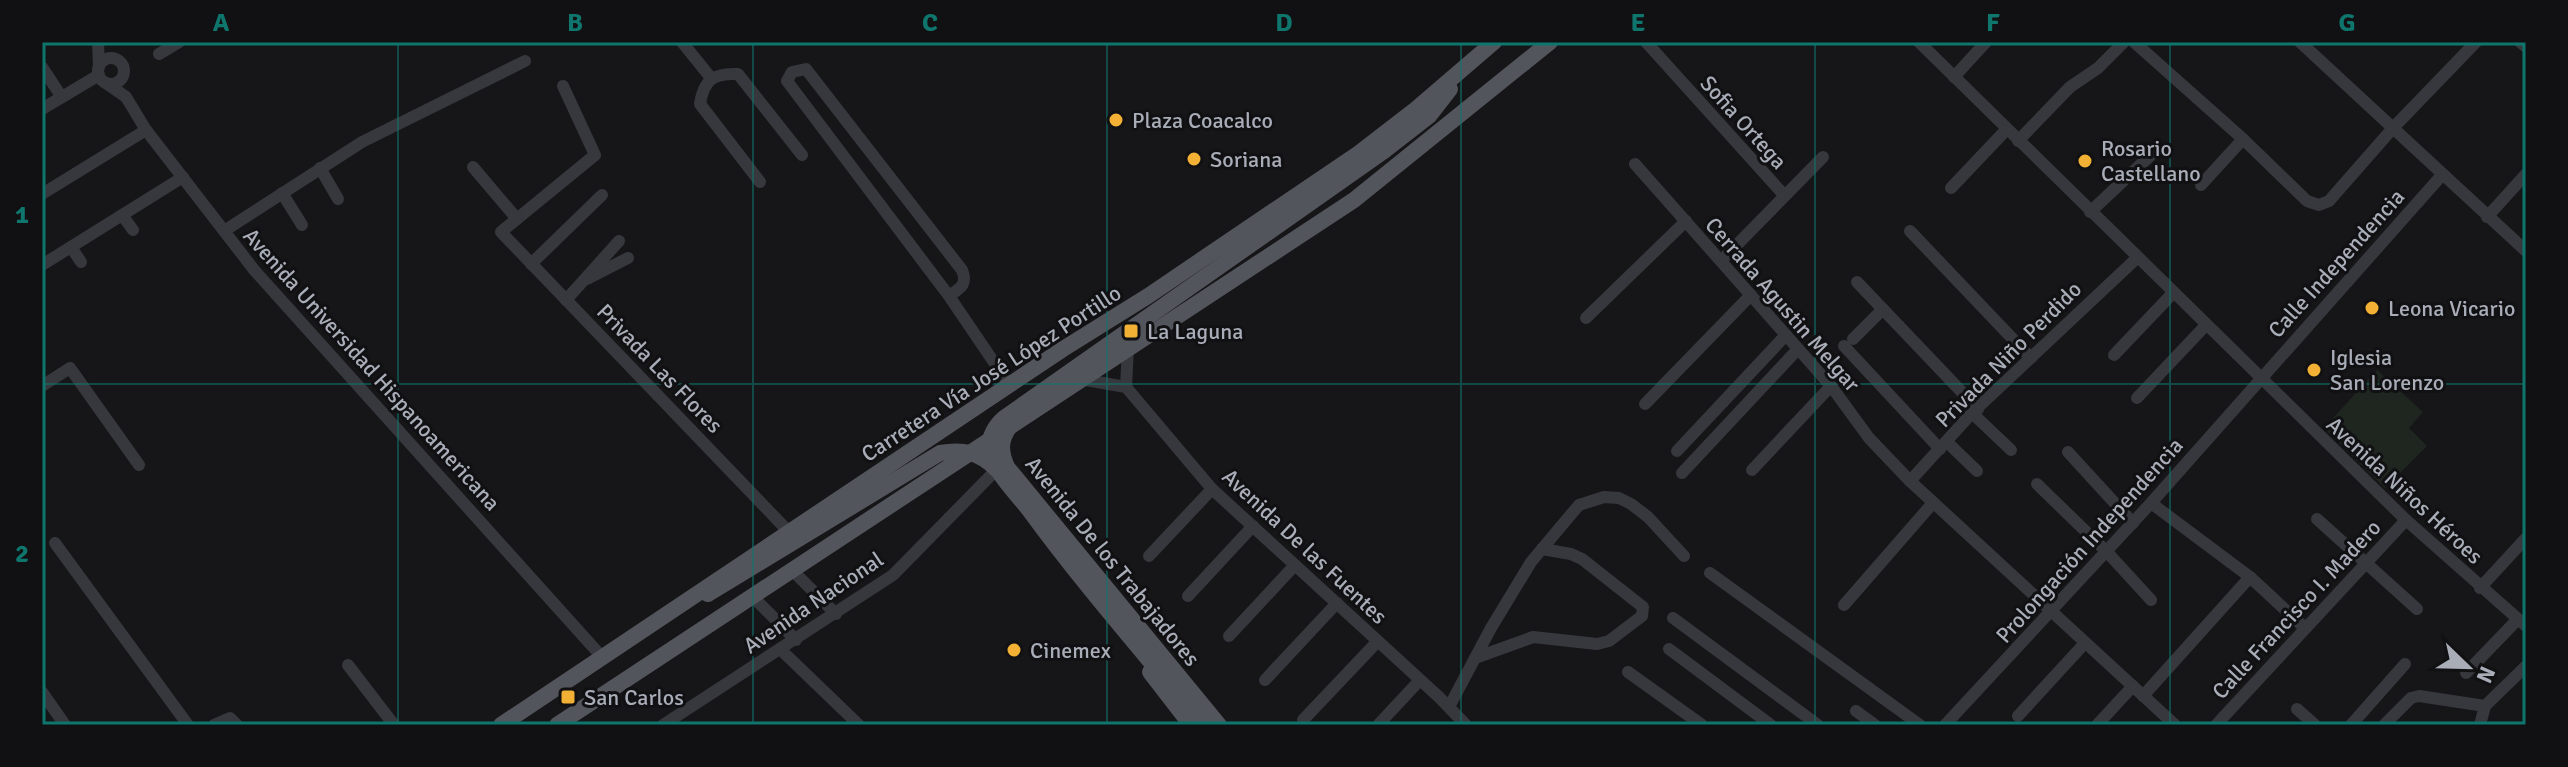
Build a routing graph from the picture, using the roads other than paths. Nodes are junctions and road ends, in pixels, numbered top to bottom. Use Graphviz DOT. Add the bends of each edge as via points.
graph roads {
  1 [pos="98,42"];
  2 [pos="105,42"];
  3 [pos="179,42"];
  4 [pos="682,42"];
  5 [pos="1494,42"];
  6 [pos="1550,42"];
  7 [pos="1646,42"];
  8 [pos="1919,42"];
  9 [pos="1986,42"];
  10 [pos="2124,42"];
  11 [pos="2134,42"];
  12 [pos="2300,42"];
  13 [pos="2475,42"];
  14 [pos="2520,42"];
  15 [pos="2526,47"];
  16 [pos="159,54"];
  17 [pos="120,61"];
  18 [pos="525,61"];
  19 [pos="1470,65"];
  20 [pos="42,67"];
  21 [pos="101,75"];
  22 [pos="123,77"];
  23 [pos="1954,77"];
  24 [pos="711,78"];
  25 [pos="563,86"];
  26 [pos="61,96"];
  27 [pos="126,97"];
  28 [pos="42,109"];
  29 [pos="2393,128"];
  30 [pos="2007,129"];
  31 [pos="146,130"];
  32 [pos="2243,139"];
  33 [pos="2018,141"];
  34 [pos="2153,153"];
  35 [pos="802,155"];
  36 [pos="1823,157"];
  37 [pos="1635,164"];
  38 [pos="473,167"];
  39 [pos="320,168"];
  40 [pos="2526,174"];
  41 [pos="2442,175"];
  42 [pos="183,177"];
  43 [pos="760,182"];
  44 [pos="2201,185"];
  45 [pos="1951,188"];
  46 [pos="282,193"];
  47 [pos="42,194"];
  48 [pos="602,195"];
  49 [pos="1784,195"];
  50 [pos="338,199"];
  51 [pos="2090,212"];
  52 [pos="122,215"];
  53 [pos="2487,217"];
  54 [pos="517,219"];
  55 [pos="1686,221"];
  56 [pos="302,225"];
  57 [pos="133,230"];
  58 [pos="224,231"];
  59 [pos="1910,231"];
  60 [pos="619,241"];
  61 [pos="71,247"];
  62 [pos="2526,251"];
  63 [pos="628,258"];
  64 [pos="2137,258"];
  65 [pos="1721,261"];
  66 [pos="81,262"];
  67 [pos="531,264"];
  68 [pos="42,265"];
  69 [pos="587,279"];
  70 [pos="1857,282"];
  71 [pos="2173,293"];
  72 [pos="1751,295"];
  73 [pos="949,296"];
  74 [pos="566,300"];
  75 [pos="1883,309"];
  76 [pos="1586,318"];
  77 [pos="2206,325"];
  78 [pos="1786,335"];
  79 [pos="1128,348"];
  80 [pos="1798,349"];
  81 [pos="2114,355"];
  82 [pos="2031,358"];
  83 [pos="1080,379"];
  84 [pos="2260,379"];
  85 [pos="42,386"];
  86 [pos="1010,386"];
  87 [pos="1831,386"];
  88 [pos="1126,387"];
  89 [pos="2137,398"];
  90 [pos="1645,404"];
  91 [pos="1975,411"];
  92 [pos="1018,420"];
  93 [pos="1944,445"];
  94 [pos="2011,450"];
  95 [pos="1677,451"];
  96 [pos="2068,452"];
  97 [pos="139,465"];
  98 [pos="948,466"];
  99 [pos="998,467"];
  100 [pos="1752,470"];
  101 [pos="1977,471"];
  102 [pos="1682,473"];
  103 [pos="1910,481"];
  104 [pos="2037,484"];
  105 [pos="1212,489"];
  106 [pos="2151,503"];
  107 [pos="1932,504"];
  108 [pos="2317,519"];
  109 [pos="2406,520"];
  110 [pos="2133,523"];
  111 [pos="1253,526"];
  112 [pos="789,532"];
  113 [pos="2526,538"];
  114 [pos="55,543"];
  115 [pos="1542,549"];
  116 [pos="2107,552"];
  117 [pos="1149,556"];
  118 [pos="1684,556"];
  119 [pos="2366,563"];
  120 [pos="1295,565"];
  121 [pos="792,570"];
  122 [pos="1710,573"];
  123 [pos="2250,577"];
  124 [pos="2480,588"];
  125 [pos="752,596"];
  126 [pos="1188,596"];
  127 [pos="2151,600"];
  128 [pos="1337,603"];
  129 [pos="1844,605"];
  130 [pos="2417,609"];
  131 [pos="2051,613"];
  132 [pos="836,614"];
  133 [pos="1673,618"];
  134 [pos="2522,622"];
  135 [pos="2305,628"];
  136 [pos="1229,636"];
  137 [pos="633,637"];
  138 [pos="796,640"];
  139 [pos="1378,641"];
  140 [pos="2085,643"];
  141 [pos="780,649"];
  142 [pos="1669,649"];
  143 [pos="602,657"];
  144 [pos="1475,658"];
  145 [pos="2405,664"];
  146 [pos="348,665"];
  147 [pos="2526,666"];
  148 [pos="1628,672"];
  149 [pos="2466,673"];
  150 [pos="1265,680"];
  151 [pos="1420,680"];
  152 [pos="2138,691"];
  153 [pos="42,692"];
  154 [pos="2485,706"];
  155 [pos="1449,707"];
  156 [pos="2297,709"];
  157 [pos="1856,711"];
  158 [pos="2018,716"];
  159 [pos="2396,719"];
  160 [pos="1303,720"];
  161 [pos="1947,724"];
  162 [pos="2171,724"];
  163 [pos="65,725"];
  164 [pos="188,725"];
  165 [pos="214,725"];
  166 [pos="237,725"];
  167 [pos="394,725"];
  168 [pos="501,725"];
  169 [pos="557,725"];
  170 [pos="663,725"];
  171 [pos="859,725"];
  172 [pos="1191,725"];
  173 [pos="1203,725"];
  174 [pos="1218,725"];
  175 [pos="1378,725"];
  176 [pos="1466,725"];
  177 [pos="1702,725"];
  178 [pos="1771,725"];
  179 [pos="1818,725"];
  180 [pos="1875,725"];
  181 [pos="1920,725"];
  182 [pos="2097,725"];
  183 [pos="2216,725"];
  184 [pos="2315,725"];
  185 [pos="2351,725"];
  186 [pos="2384,725"];
  187 [pos="2480,725"];
  1 -- 21 [label="street"];
  2 -- 17 [label="street"];
  3 -- 16 [label="street"];
  4 -- 24 [label="street"];
  5 -- 19 [label="main road, Carretera Vía José López Portillo"];
  6 -- 79 [label="main road" via="1354,200"];
  7 -- 49 [label="street, Sofia Ortega"];
  8 -- 23 [label="street, Avenida Niños Héroes"];
  9 -- 23 [label="street"];
  10 -- 33 [label="street"];
  11 -- 32 [label="street"];
  12 -- 29 [label="street"];
  13 -- 29 [label="street"];
  14 -- 15 [label="street"];
  17 -- 21 [label="street" via="104,60"];
  17 -- 22 [label="street"];
  18 -- 39 [label="street"];
  19 -- 86 [label="main road, Carretera Vía José López Portillo" via="1359,153"];
  19 -- 173 [label="main road, bridge" via="1429,116 1384,151 1004,418 991,437 992,458 1031,513"];
  20 -- 26 [label="street"];
  21 -- 22 [label="street" via="116,83"];
  21 -- 26 [label="street"];
  21 -- 27 [label="street, Avenida Universidad Hispanoamericana"];
  22 -- 27 [label="street, Avenida Universidad Hispanoamericana"];
  23 -- 30 [label="street, Avenida Niños Héroes"];
  24 -- 35 [label="street" via="738,74"];
  24 -- 43 [label="street" via="700,104"];
  25 -- 54 [label="street" via="595,155"];
  26 -- 28 [label="street"];
  27 -- 31 [label="street, Avenida Universidad Hispanoamericana"];
  29 -- 32 [label="street" via="2329,201 2319,205 2307,201"];
  29 -- 41 [label="street"];
  30 -- 33 [label="street, Avenida Niños Héroes"];
  30 -- 45 [label="street"];
  31 -- 42 [label="street, Avenida Universidad Hispanoamericana"];
  31 -- 47 [label="street"];
  32 -- 44 [label="street"];
  33 -- 51 [label="street, Avenida Niños Héroes"];
  34 -- 51 [label="street"];
  36 -- 49 [label="street"];
  37 -- 55 [label="street"];
  38 -- 54 [label="street"];
  39 -- 46 [label="street"];
  39 -- 50 [label="street"];
  40 -- 53 [label="street"];
  41 -- 53 [label="street"];
  41 -- 84 [label="street, Calle Independencia"];
  42 -- 52 [label="street"];
  42 -- 58 [label="street, Avenida Universidad Hispanoamericana"];
  46 -- 56 [label="street"];
  46 -- 58 [label="street"];
  48 -- 67 [label="street"];
  49 -- 65 [label="street, Sofia Ortega"];
  51 -- 64 [label="street, Avenida Niños Héroes"];
  52 -- 57 [label="street"];
  52 -- 61 [label="street"];
  53 -- 62 [label="street"];
  54 -- 67 [label="street, Privada Las Flores" via="501,232"];
  55 -- 65 [label="street, Cerrada Agustin Melgar"];
  55 -- 76 [label="street, Cerrada Agustin Melgar"];
  58 -- 143 [label="street, Avenida Universidad Hispanoamericana"];
  59 -- 82 [label="street"];
  60 -- 69 [label="street"];
  61 -- 66 [label="street"];
  61 -- 68 [label="street"];
  63 -- 69 [label="street"];
  64 -- 71 [label="street, Avenida Niños Héroes"];
  64 -- 82 [label="street, Privada Niño Perdido"];
  65 -- 72 [label="street, Cerrada Agustin Melgar"];
  67 -- 74 [label="street, Privada Las Flores"];
  69 -- 74 [label="street"];
  70 -- 75 [label="street"];
  71 -- 77 [label="street, Avenida Niños Héroes"];
  71 -- 81 [label="street"];
  72 -- 78 [label="street, Cerrada Agustin Melgar"];
  72 -- 90 [label="street"];
  73 -- 73 [label="street" via="787,81 792,72 806,69 962,270 963,286"];
  73 -- 86 [label="street"];
  74 -- 112 [label="street, Privada Las Flores"];
  75 -- 91 [label="street"];
  75 -- 93 [label="street" via="1848,343"];
  77 -- 84 [label="street, Avenida Niños Héroes"];
  77 -- 89 [label="street"];
  78 -- 80 [label="street, Cerrada Agustin Melgar"];
  78 -- 95 [label="street"];
  79 -- 83 [label="main road"];
  79 -- 88 [label="street"];
  80 -- 87 [label="street, Cerrada Agustin Melgar"];
  80 -- 102 [label="street"];
  82 -- 91 [label="street, Privada Niño Perdido"];
  83 -- 88 [label="street"];
  83 -- 92 [label="main road"];
  84 -- 106 [label="street, Prolongación Independencia"];
  84 -- 109 [label="street, Avenida Niños Héroes"];
  85 -- 97 [label="street" via="70,368"];
  86 -- 112 [label="main road, Carretera Vía José López Portillo"];
  87 -- 100 [label="street"];
  87 -- 103 [label="street, Cerrada Agustin Melgar" via="1869,438"];
  88 -- 105 [label="street, Avenida De las Fuentes"];
  91 -- 93 [label="street, Privada Niño Perdido"];
  91 -- 94 [label="street"];
  92 -- 98 [label="main road"];
  92 -- 99 [label="main road, Avenida De los Trabajadores" via="1003,436"];
  93 -- 101 [label="street"];
  93 -- 103 [label="street, Privada Niño Perdido"];
  96 -- 110 [label="street"];
  98 -- 99 [label="main road, Avenida De los Trabajadores" via="970,462"];
  98 -- 121 [label="main road"];
  99 -- 132 [label="street, Avenida Nacional" via="893,575"];
  99 -- 172 [label="main road, Avenida De los Trabajadores"];
  99 -- 174 [label="main road, Avenida De los Trabajadores"];
  103 -- 107 [label="street, Cerrada Agustin Melgar"];
  104 -- 116 [label="street"];
  105 -- 111 [label="street, Avenida De las Fuentes"];
  105 -- 117 [label="street"];
  106 -- 110 [label="street, Prolongación Independencia"];
  106 -- 123 [label="street"];
  107 -- 129 [label="street"];
  107 -- 131 [label="street, Cerrada Agustin Melgar"];
  108 -- 119 [label="street"];
  109 -- 119 [label="street, Calle Francisco I. Madero"];
  109 -- 124 [label="street, Avenida Niños Héroes"];
  110 -- 116 [label="street, Prolongación Independencia"];
  111 -- 120 [label="street, Avenida De las Fuentes"];
  111 -- 126 [label="street"];
  112 -- 137 [label="main road, Carretera Vía José López Portillo"];
  113 -- 124 [label="street"];
  114 -- 164 [label="street"];
  115 -- 118 [label="street" via="1579,505 1604,497 1631,504"];
  115 -- 144 [label="street"];
  115 -- 144 [label="street" via="1582,559 1643,607 1642,616 1609,641 1533,637"];
  116 -- 127 [label="street"];
  116 -- 131 [label="street, Prolongación Independencia"];
  119 -- 130 [label="street"];
  119 -- 135 [label="street, Calle Francisco I. Madero"];
  120 -- 128 [label="street, Avenida De las Fuentes"];
  120 -- 136 [label="street"];
  121 -- 125 [label="main road"];
  121 -- 132 [label="street"];
  122 -- 181 [label="street"];
  123 -- 135 [label="street"];
  123 -- 152 [label="street"];
  124 -- 134 [label="street, Avenida Niños Héroes"];
  125 -- 138 [label="street"];
  125 -- 169 [label="main road"];
  128 -- 139 [label="street, Avenida De las Fuentes"];
  128 -- 150 [label="street"];
  131 -- 140 [label="street, Cerrada Agustin Melgar"];
  131 -- 161 [label="street, Prolongación Independencia"];
  132 -- 138 [label="street, Avenida Nacional"];
  133 -- 179 [label="street"];
  134 -- 149 [label="street"];
  135 -- 183 [label="street, Calle Francisco I. Madero"];
  137 -- 143 [label="main road, Carretera Vía José López Portillo"];
  137 -- 174 [label="main road, bridge" via="926,460 956,450 971,452 999,471 1185,693"];
  138 -- 141 [label="street, Avenida Nacional"];
  139 -- 151 [label="street, Avenida De las Fuentes"];
  139 -- 160 [label="street"];
  140 -- 152 [label="street, Cerrada Agustin Melgar"];
  140 -- 158 [label="street"];
  141 -- 170 [label="street, Avenida Nacional"];
  141 -- 171 [label="street"];
  142 -- 178 [label="street"];
  143 -- 168 [label="main road, Carretera Vía José López Portillo"];
  144 -- 155 [label="street"];
  145 -- 185 [label="street"];
  146 -- 167 [label="street"];
  147 -- 154 [label="street"];
  148 -- 177 [label="street"];
  151 -- 155 [label="street, Avenida De las Fuentes"];
  151 -- 175 [label="street"];
  152 -- 162 [label="street, Cerrada Agustin Melgar"];
  152 -- 182 [label="street"];
  153 -- 163 [label="street"];
  154 -- 159 [label="street" via="2425,695 2411,698"];
  154 -- 187 [label="street"];
  155 -- 176 [label="street, Avenida De las Fuentes"];
  156 -- 184 [label="street"];
  157 -- 180 [label="street"];
  159 -- 186 [label="street"];
  165 -- 166 [label="street" via="230,718"];
}
